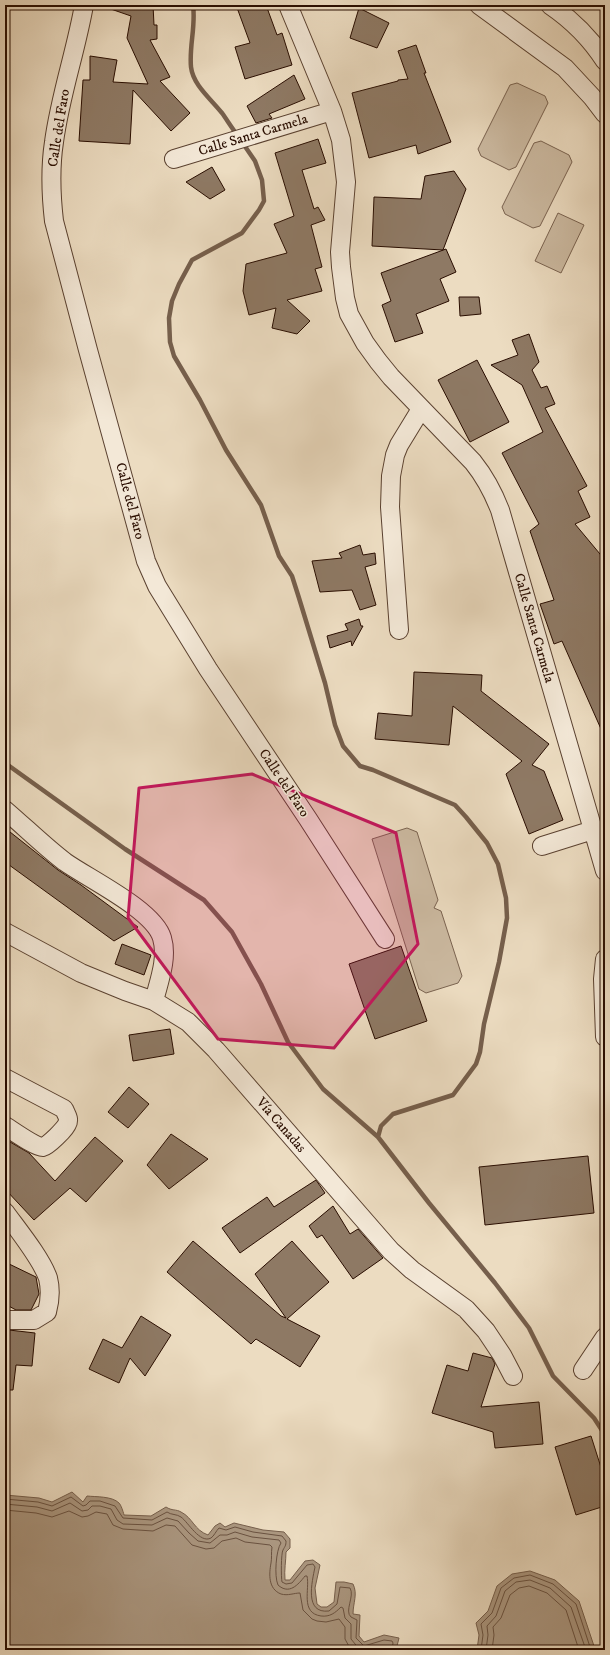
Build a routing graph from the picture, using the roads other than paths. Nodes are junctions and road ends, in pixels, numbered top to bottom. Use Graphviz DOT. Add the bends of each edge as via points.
graph roads {
  1 [pos="84,5"];
  2 [pos="288,5"];
  3 [pos="479,5"];
  4 [pos="550,5"];
  5 [pos="605,62"];
  6 [pos="332,112"];
  7 [pos="605,114"];
  8 [pos="174,159"];
  9 [pos="421,409"];
  10 [pos="399,630"];
  11 [pos="5,810"];
  12 [pos="593,830"];
  13 [pos="542,846"];
  14 [pos="605,871"];
  15 [pos="5,932"];
  16 [pos="385,939"];
  17 [pos="605,959"];
  18 [pos="154,1001"];
  19 [pos="605,1037"];
  20 [pos="5,1078"];
  21 [pos="5,1126"];
  22 [pos="5,1212"];
  23 [pos="5,1320"];
  24 [pos="605,1338"];
  25 [pos="583,1370"];
  26 [pos="513,1376"];
  1 -- 16 [label="street, Calle del Faro" via="54,143 51,172 52,207 146,561 157,586 208,669"];
  2 -- 6 [label="street, Calle Santa Carmela"];
  3 -- 7 [label="street" via="565,68"];
  4 -- 5 [label="street" via="588,37"];
  6 -- 8 [label="street, Calle Santa Carmela"];
  6 -- 9 [label="street, Calle Santa Carmela" via="341,140 346,182 340,252 344,298 364,343"];
  9 -- 10 [label="street" via="399,445 390,481"];
  9 -- 12 [label="street, Calle Santa Carmela" via="481,472 500,510"];
  11 -- 18 [label="street" via="61,858 119,895 154,923 162,937 164,954"];
  12 -- 13 [label="street"];
  12 -- 14 [label="street, Calle Santa Carmela"];
  15 -- 18 [label="street, Vía Canadas" via="81,973"];
  17 -- 19 [label="street" via="602,980"];
  18 -- 26 [label="street, Vía Canadas" via="188,1022 216,1050 391,1251 412,1270 466,1309 486,1330"];
  20 -- 21 [label="street" via="64,1109 68,1116 68,1124 43,1147"];
  22 -- 23 [label="street" via="37,1257 48,1278 50,1299 47,1312 34,1320"];
  24 -- 25 [label="street"];
}
